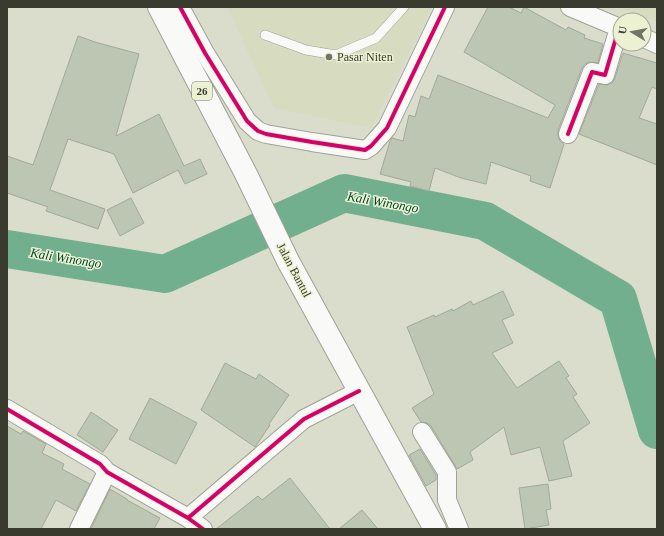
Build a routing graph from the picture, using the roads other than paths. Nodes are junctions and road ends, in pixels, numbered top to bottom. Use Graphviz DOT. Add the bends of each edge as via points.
graph roads {
  1 [pos="159,7"];
  2 [pos="180,7"];
  3 [pos="404,7"];
  4 [pos="445,7"];
  5 [pos="570,7"];
  6 [pos="612,25"];
  7 [pos="265,35"];
  8 [pos="612,52"];
  9 [pos="568,134"];
  10 [pos="350,395"];
  11 [pos="7,409"];
  12 [pos="422,432"];
  13 [pos="107,472"];
  14 [pos="188,518"];
  15 [pos="79,529"];
  16 [pos="202,529"];
  17 [pos="435,529"];
  18 [pos="458,529"];
  1 -- 10 [label="main road, Jalan Bantul / 26" via="246,174"];
  2 -- 4 [label="street" via="247,121 258,131 365,150 387,128"];
  3 -- 7 [label="lane" via="376,38 336,55 306,50"];
  5 -- 6 [label="street"];
  8 -- 9 [label="street" via="605,75 592,72"];
  10 -- 14 [label="street" via="304,419"];
  10 -- 17 [label="main road, Jalan Bantul / 26"];
  11 -- 13 [label="street" via="100,464"];
  12 -- 18 [label="street" via="447,472 447,500"];
  13 -- 14 [label="street"];
  13 -- 15 [label="street"];
  14 -- 16 [label="street"];
}
